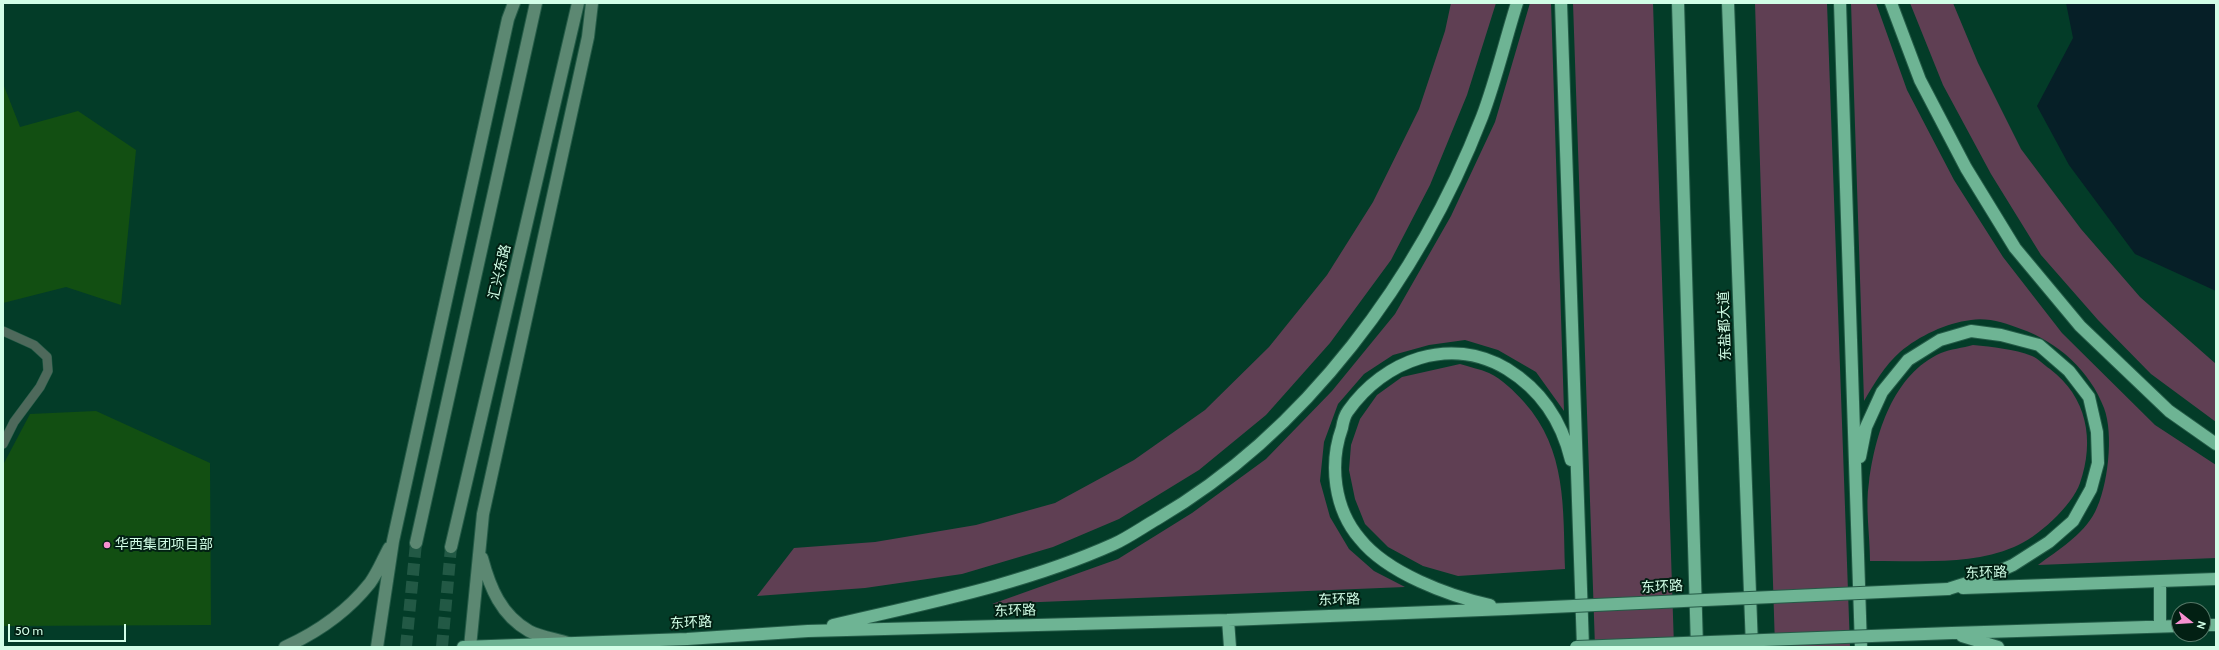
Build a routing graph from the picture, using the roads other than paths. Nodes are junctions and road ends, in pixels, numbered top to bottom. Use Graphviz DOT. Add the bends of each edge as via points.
graph roads {
  1 [pos="514,3"];
  2 [pos="536,3"];
  3 [pos="578,3"];
  4 [pos="592,3"];
  5 [pos="1517,3"];
  6 [pos="1561,3"];
  7 [pos="1678,3"];
  8 [pos="1728,3"];
  9 [pos="1840,3"];
  10 [pos="1891,3"];
  11 [pos="3,331"];
  12 [pos="3,444"];
  13 [pos="2216,444"];
  14 [pos="1856,480"];
  15 [pos="1577,486"];
  16 [pos="393,541"];
  17 [pos="416,543"];
  18 [pos="451,548"];
  19 [pos="480,550"];
  20 [pos="2216,579"];
  21 [pos="2160,582"];
  22 [pos="1948,589"];
  23 [pos="1507,609"];
  24 [pos="1228,620"];
  25 [pos="2160,626"];
  26 [pos="2171,626"];
  27 [pos="808,631"];
  28 [pos="1952,633"];
  29 [pos="569,643"];
  30 [pos="285,647"];
  31 [pos="377,647"];
  32 [pos="463,647"];
  33 [pos="470,647"];
  34 [pos="1230,647"];
  35 [pos="1576,647"];
  36 [pos="1584,647"];
  37 [pos="1697,647"];
  38 [pos="1752,647"];
  39 [pos="1861,647"];
  40 [pos="1998,647"];
  1 -- 16 [label="main road" via="508,19"];
  2 -- 17 [label="main road, 汇兴东路"];
  3 -- 18 [label="main road, 汇兴东路"];
  4 -- 19 [label="main road" via="588,37 483,514"];
  5 -- 27 [label="highway" via="1482,117 1439,212 1385,302 1325,381 1259,447 1185,503 1115,544 1032,574 960,595"];
  6 -- 15 [label="highway"];
  7 -- 37 [label="highway"];
  8 -- 38 [label="highway, 东盐都大道"];
  9 -- 14 [label="highway"];
  10 -- 13 [label="highway" via="1920,80 1966,168 2015,248 2086,331 2169,411"];
  11 -- 12 [label="lane" via="34,345 47,357 48,371 40,387 14,422"];
  14 -- 22 [label="highway" via="1866,427 1882,392 1908,360 1940,340 1971,331 2001,335 2039,345 2069,371 2089,397 2097,432 2098,463 2090,489 2073,521 2048,542 2013,565"];
  14 -- 39 [label="highway"];
  15 -- 23 [label="highway" via="1566,441 1551,410 1524,379 1495,362 1465,353 1430,355 1397,366 1373,382 1347,412 1336,443 1334,471 1339,498 1347,520 1360,540 1387,562 1432,588"];
  15 -- 36 [label="highway"];
  16 -- 30 [label="main road" via="370,582 339,614 312,635"];
  16 -- 31 [label="main road"];
  19 -- 29 [label="main road" via="489,584 504,610 530,631"];
  19 -- 33 [label="main road"];
  20 -- 21 [label="highway, 东环路"];
  21 -- 22 [label="highway, 东环路"];
  21 -- 25 [label="highway"];
  22 -- 23 [label="highway, 东环路, bridge"];
  23 -- 24 [label="highway, 东环路"];
  24 -- 27 [label="highway, 东环路"];
  24 -- 34 [label="highway"];
  25 -- 26 [label="highway"];
  25 -- 28 [label="highway"];
  27 -- 29 [label="highway, 东环路"];
  28 -- 35 [label="highway, bridge"];
  28 -- 40 [label="highway"];
  29 -- 33 [label="highway, 东环路"];
  32 -- 33 [label="highway, 东环路"];
}
